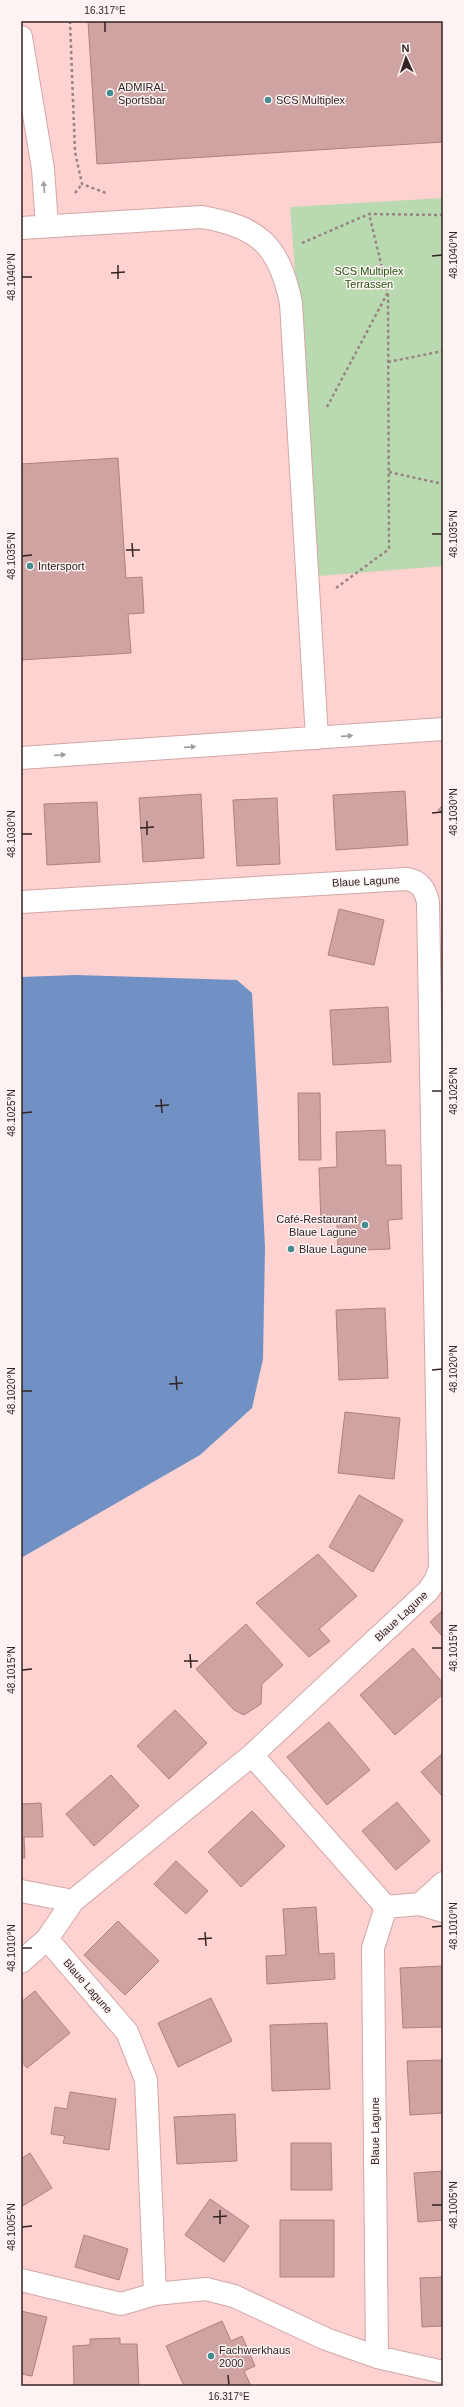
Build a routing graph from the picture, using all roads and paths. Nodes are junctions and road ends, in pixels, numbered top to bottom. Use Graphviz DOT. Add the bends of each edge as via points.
graph roads {
  1 [pos="70,21"];
  2 [pos="21,37"];
  3 [pos="75,152"];
  4 [pos="369,214"];
  5 [pos="47,226"];
  6 [pos="21,228"];
  7 [pos="388,292"];
  8 [pos="443,351"];
  9 [pos="388,362"];
  10 [pos="326,408"];
  11 [pos="389,472"];
  12 [pos="443,484"];
  13 [pos="310,608"];
  14 [pos="443,729"];
  15 [pos="317,738"];
  16 [pos="21,758"];
  17 [pos="21,902"];
  18 [pos="438,1172"];
  19 [pos="438,1210"];
  20 [pos="252,1755"];
  21 [pos="443,1883"];
  22 [pos="21,1891"];
  23 [pos="73,1901"];
  24 [pos="420,1904"];
  25 [pos="386,1907"];
  26 [pos="443,1911"];
  27 [pos="47,1939"];
  28 [pos="21,1962"];
  29 [pos="21,2280"];
  30 [pos="154,2294"];
  31 [pos="377,2356"];
  32 [pos="443,2372"];
  1 -- 3 [label="path"];
  5 -- 2 [label="lane, one-way" via="43,169"];
  4 -- 7 [label="path"];
  5 -- 6 [label="lane"];
  5 -- 13 [label="lane" via="202,217 244,229 271,248 286,281 291,303"];
  7 -- 9 [label="path"];
  7 -- 10 [label="path"];
  8 -- 9 [label="path"];
  9 -- 11 [label="path"];
  11 -- 12 [label="path"];
  11 -- 13 [label="path" via="389,550"];
  13 -- 15 [label="lane"];
  15 -- 14 [label="lane, one-way"];
  16 -- 15 [label="lane, one-way"];
  17 -- 18 [label="lane, Blaue Lagune" via="414,880 425,892 428,902"];
  18 -- 19 [label="lane, Blaue Lagune"];
  19 -- 20 [label="lane, Blaue Lagune" via="440,1569 428,1591"];
  20 -- 23 [label="lane, Blaue Lagune"];
  20 -- 25 [label="lane"];
  21 -- 24 [label="lane"];
  22 -- 23 [label="lane"];
  23 -- 27 [label="lane, Blaue Lagune"];
  24 -- 25 [label="lane"];
  24 -- 26 [label="lane"];
  25 -- 31 [label="lane, Blaue Lagune" via="373,1948"];
  27 -- 28 [label="lane, Blaue Lagune"];
  27 -- 30 [label="lane, Blaue Lagune" via="127,2032 146,2080"];
  29 -- 30 [label="lane" via="121,2304"];
  30 -- 31 [label="lane" via="206,2289 234,2296 326,2339"];
  31 -- 32 [label="lane"];
}
